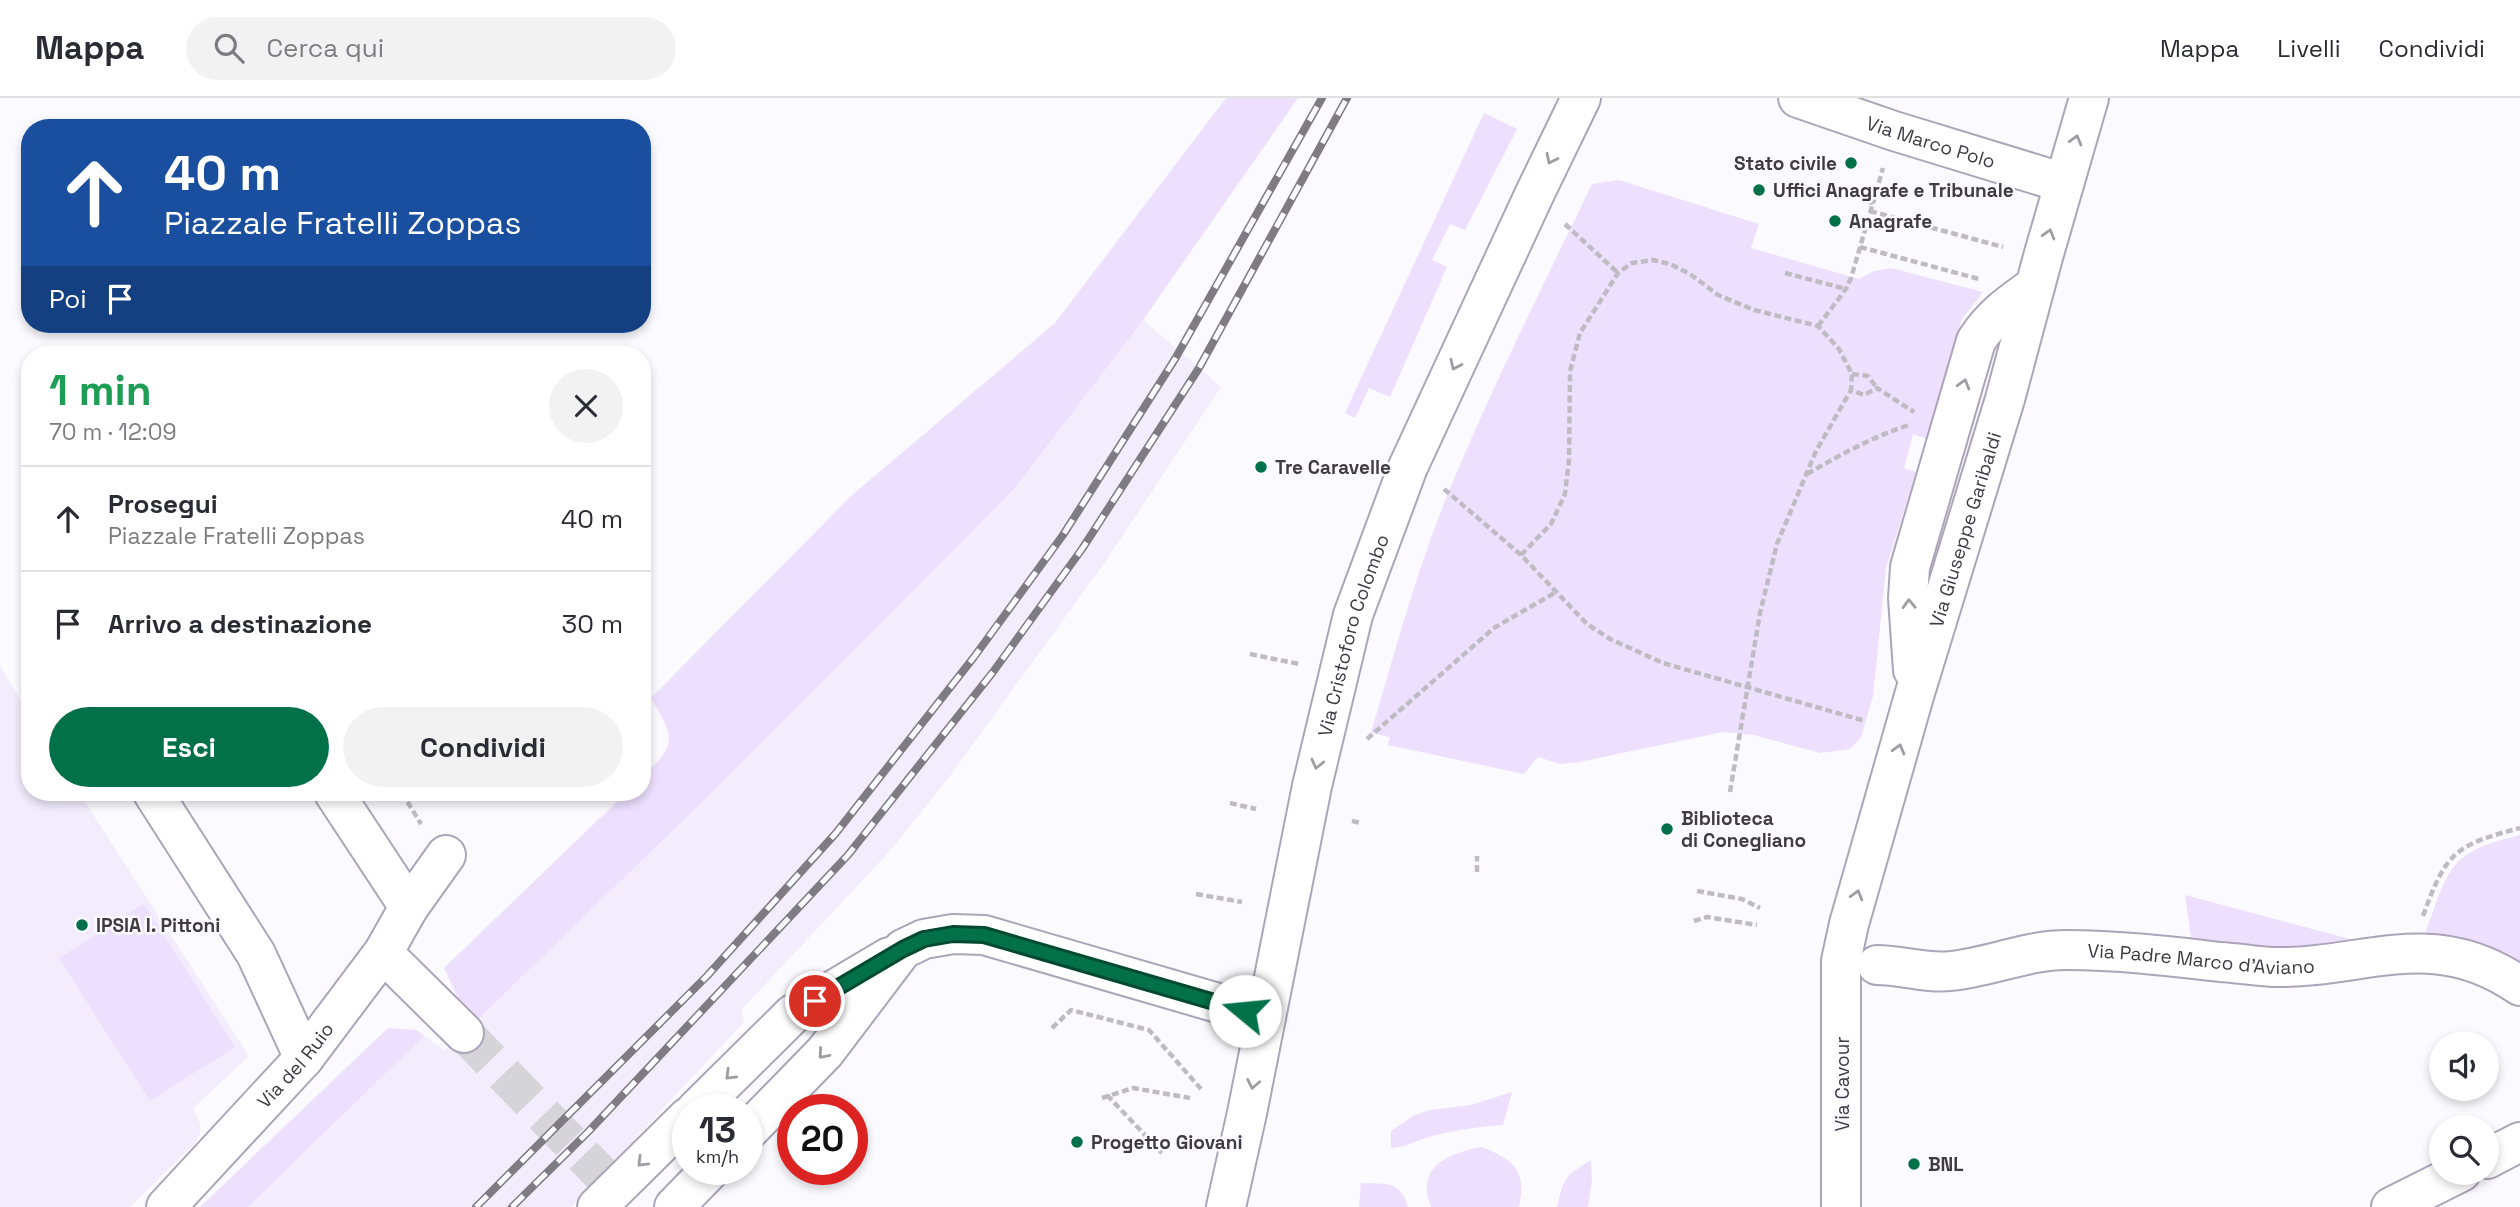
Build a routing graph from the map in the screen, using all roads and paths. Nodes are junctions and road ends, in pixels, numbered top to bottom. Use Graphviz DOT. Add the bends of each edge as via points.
graph roads {
  1 [pos="1581,98"];
  2 [pos="1798,98"];
  3 [pos="2089,98"];
  4 [pos="1880,178"];
  5 [pos="2064,183"];
  6 [pos="1864,200"];
  7 [pos="1872,203"];
  8 [pos="1870,211"];
  9 [pos="1565,223"];
  10 [pos="1860,247"];
  11 [pos="2004,248"];
  12 [pos="1618,273"];
  13 [pos="1785,273"];
  14 [pos="1985,281"];
  15 [pos="1846,289"];
  16 [pos="1818,326"];
  17 [pos="1852,374"];
  18 [pos="1877,388"];
  19 [pos="1851,390"];
  20 [pos="1916,413"];
  21 [pos="1914,423"];
  22 [pos="1807,474"];
  23 [pos="1444,489"];
  24 [pos="1521,555"];
  25 [pos="1556,592"];
  26 [pos="1250,654"];
  27 [pos="1299,664"];
  28 [pos="1749,687"];
  29 [pos="1867,722"];
  30 [pos="1365,740"];
  31 [pos="1730,792"];
  32 [pos="158,801"];
  33 [pos="339,801"];
  34 [pos="1230,803"];
  35 [pos="1256,808"];
  36 [pos="1352,821"];
  37 [pos="1361,823"];
  38 [pos="2520,828"];
  39 [pos="446,855"];
  40 [pos="1477,856"];
  41 [pos="1477,872"];
  42 [pos="1697,891"];
  43 [pos="1196,894"];
  44 [pos="1242,902"];
  45 [pos="408,907"];
  46 [pos="1760,908"];
  47 [pos="1694,921"];
  48 [pos="1757,925"];
  49 [pos="903,949"];
  50 [pos="383,953"];
  51 [pos="2410,953"];
  52 [pos="1859,963"];
  53 [pos="2520,986"];
  54 [pos="1266,1017"];
  55 [pos="1052,1028"];
  56 [pos="464,1033"];
  57 [pos="304,1058"];
  58 [pos="1201,1089"];
  59 [pos="712,1094"];
  60 [pos="1190,1098"];
  61 [pos="763,1116"];
  62 [pos="672,1131"];
  63 [pos="1163,1153"];
  64 [pos="695,1185"];
  65 [pos="2435,1185"];
  66 [pos="605,1190"];
  67 [pos="166,1207"];
  68 [pos="674,1207"];
  69 [pos="1226,1207"];
  70 [pos="1840,1207"];
  71 [pos="2390,1207"];
  1 -- 54 [label="street, Via Cristoforo Colombo, one-way" via="1408,467 1353,615 1312,786"];
  2 -- 5 [label="street, Via Marco Polo"];
  5 -- 3 [label="street, Via Giuseppe Garibaldi, one-way"];
  4 -- 7 [label="path"];
  52 -- 5 [label="street, Via Giuseppe Garibaldi, one-way" via="1849,924 2006,399"];
  6 -- 7 [label="path"];
  7 -- 8 [label="path"];
  8 -- 10 [label="path"];
  8 -- 11 [label="path"];
  9 -- 12 [label="path"];
  10 -- 14 [label="path"];
  10 -- 15 [label="path"];
  12 -- 16 [label="path" via="1632,263 1653,260 1671,264 1718,295 1754,310"];
  12 -- 24 [label="path" via="1580,333 1570,371 1565,494 1551,524"];
  13 -- 15 [label="path"];
  15 -- 16 [label="path"];
  16 -- 17 [label="path" via="1839,349"];
  17 -- 18 [label="path" via="1868,376"];
  17 -- 19 [label="path"];
  18 -- 19 [label="path" via="1864,396"];
  18 -- 20 [label="path"];
  19 -- 22 [label="path"];
  21 -- 22 [label="path" via="1889,431"];
  22 -- 28 [label="path" via="1768,575"];
  23 -- 24 [label="path"];
  24 -- 25 [label="path"];
  25 -- 28 [label="path" via="1609,639 1663,663"];
  25 -- 30 [label="path" via="1494,628"];
  26 -- 27 [label="path"];
  28 -- 29 [label="path"];
  28 -- 31 [label="path"];
  32 -- 57 [label="street" via="256,954"];
  33 -- 45 [label="street"];
  34 -- 35 [label="path"];
  36 -- 37 [label="path"];
  38 -- 51 [label="path" via="2471,843 2452,856 2437,877"];
  39 -- 45 [label="street, Via del Ruio"];
  40 -- 41 [label="path"];
  42 -- 46 [label="path" via="1742,899"];
  43 -- 44 [label="path"];
  45 -- 50 [label="street, Via del Ruio"];
  47 -- 48 [label="path" via="1707,917"];
  49 -- 54 [label="street" via="924,939 984,935"];
  49 -- 59 [label="street, one-way" via="793,1014"];
  49 -- 61 [label="street, one-way" via="825,1052"];
  50 -- 56 [label="street"];
  50 -- 57 [label="street, Via del Ruio"];
  51 -- 52 [label="street, Via Padre Marco d'Aviano" via="2273,967 2064,950 1948,972"];
  51 -- 53 [label="street, Via Padre Marco d'Aviano" via="2440,954 2475,963"];
  52 -- 70 [label="street, Via Cavour"];
  54 -- 69 [label="street, Via Cristoforo Colombo, one-way"];
  55 -- 58 [label="path" via="1071,1010 1149,1030"];
  57 -- 67 [label="street, Via del Ruio"];
  60 -- 63 [label="path" via="1133,1088 1105,1096"];
  62 -- 66 [label="street, one-way"];
  64 -- 68 [label="street"];
  65 -- 71 [label="street"];
}
